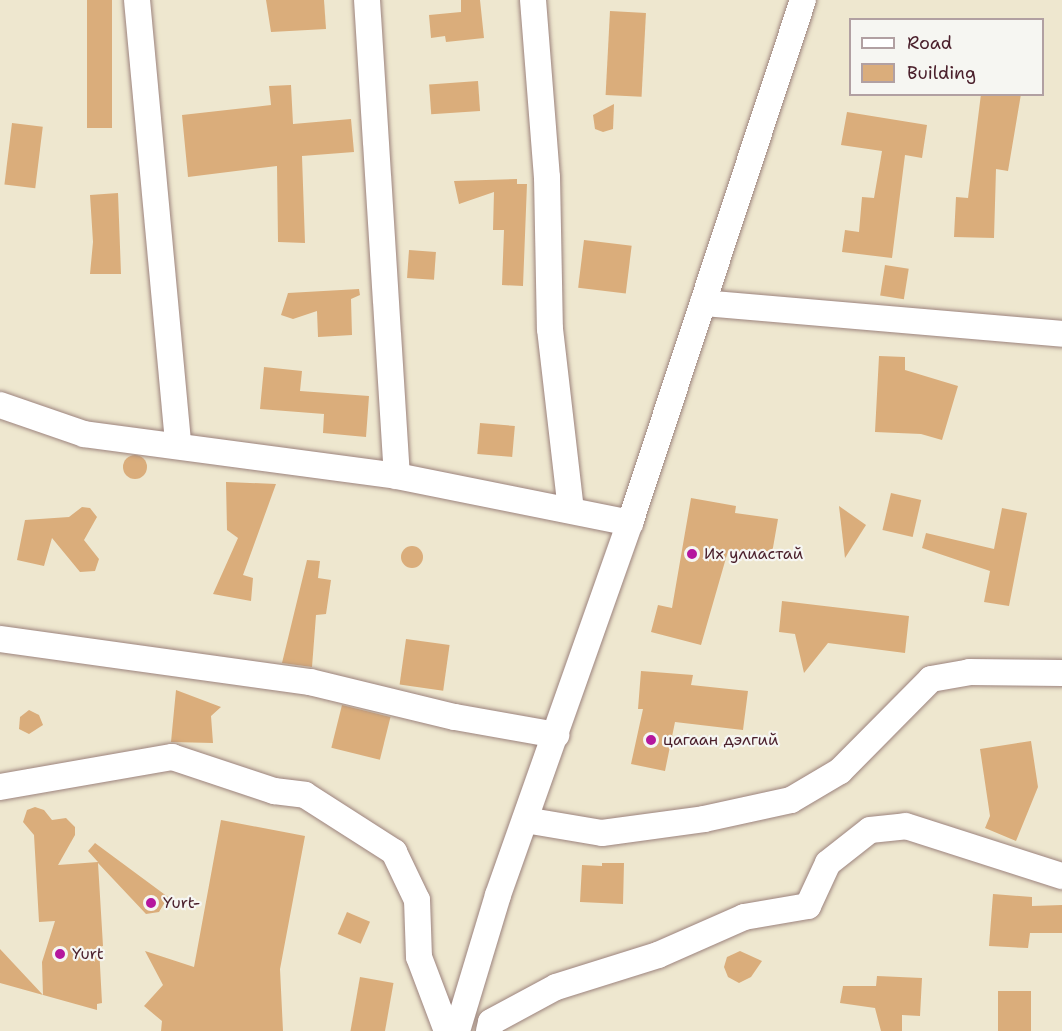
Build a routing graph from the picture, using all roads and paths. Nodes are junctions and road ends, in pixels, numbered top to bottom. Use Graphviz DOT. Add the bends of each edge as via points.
graph roads {
  1 [pos="137,0"];
  2 [pos="367,0"];
  3 [pos="533,0"];
  4 [pos="803,0"];
  5 [pos="703,303"];
  6 [pos="1062,334"];
  7 [pos="0,405"];
  8 [pos="178,445"];
  9 [pos="397,476"];
  10 [pos="571,510"];
  11 [pos="630,523"];
  12 [pos="0,639"];
  13 [pos="1062,673"];
  14 [pos="556,735"];
  15 [pos="0,787"];
  16 [pos="525,820"];
  17 [pos="1062,876"];
  18 [pos="447,1031"];
  19 [pos="457,1031"];
  20 [pos="489,1031"];
  1 -- 8 [label="street"];
  2 -- 9 [label="street"];
  3 -- 10 [label="street" via="547,177 550,329"];
  4 -- 5 [label="street"];
  5 -- 6 [label="street"];
  5 -- 11 [label="street"];
  7 -- 8 [label="street" via="84,434"];
  8 -- 9 [label="street"];
  9 -- 10 [label="street"];
  10 -- 11 [label="street"];
  11 -- 14 [label="street"];
  12 -- 14 [label="street" via="310,682"];
  13 -- 16 [label="street" via="969,672 931,679 840,771 791,800 704,819 602,833"];
  14 -- 16 [label="street"];
  15 -- 18 [label="street" via="172,757 274,791 305,795 394,852 417,900 419,957"];
  16 -- 19 [label="street"];
  17 -- 20 [label="street" via="906,826 870,830 828,863 808,906 744,917 658,954 556,987 491,1022"];
}
